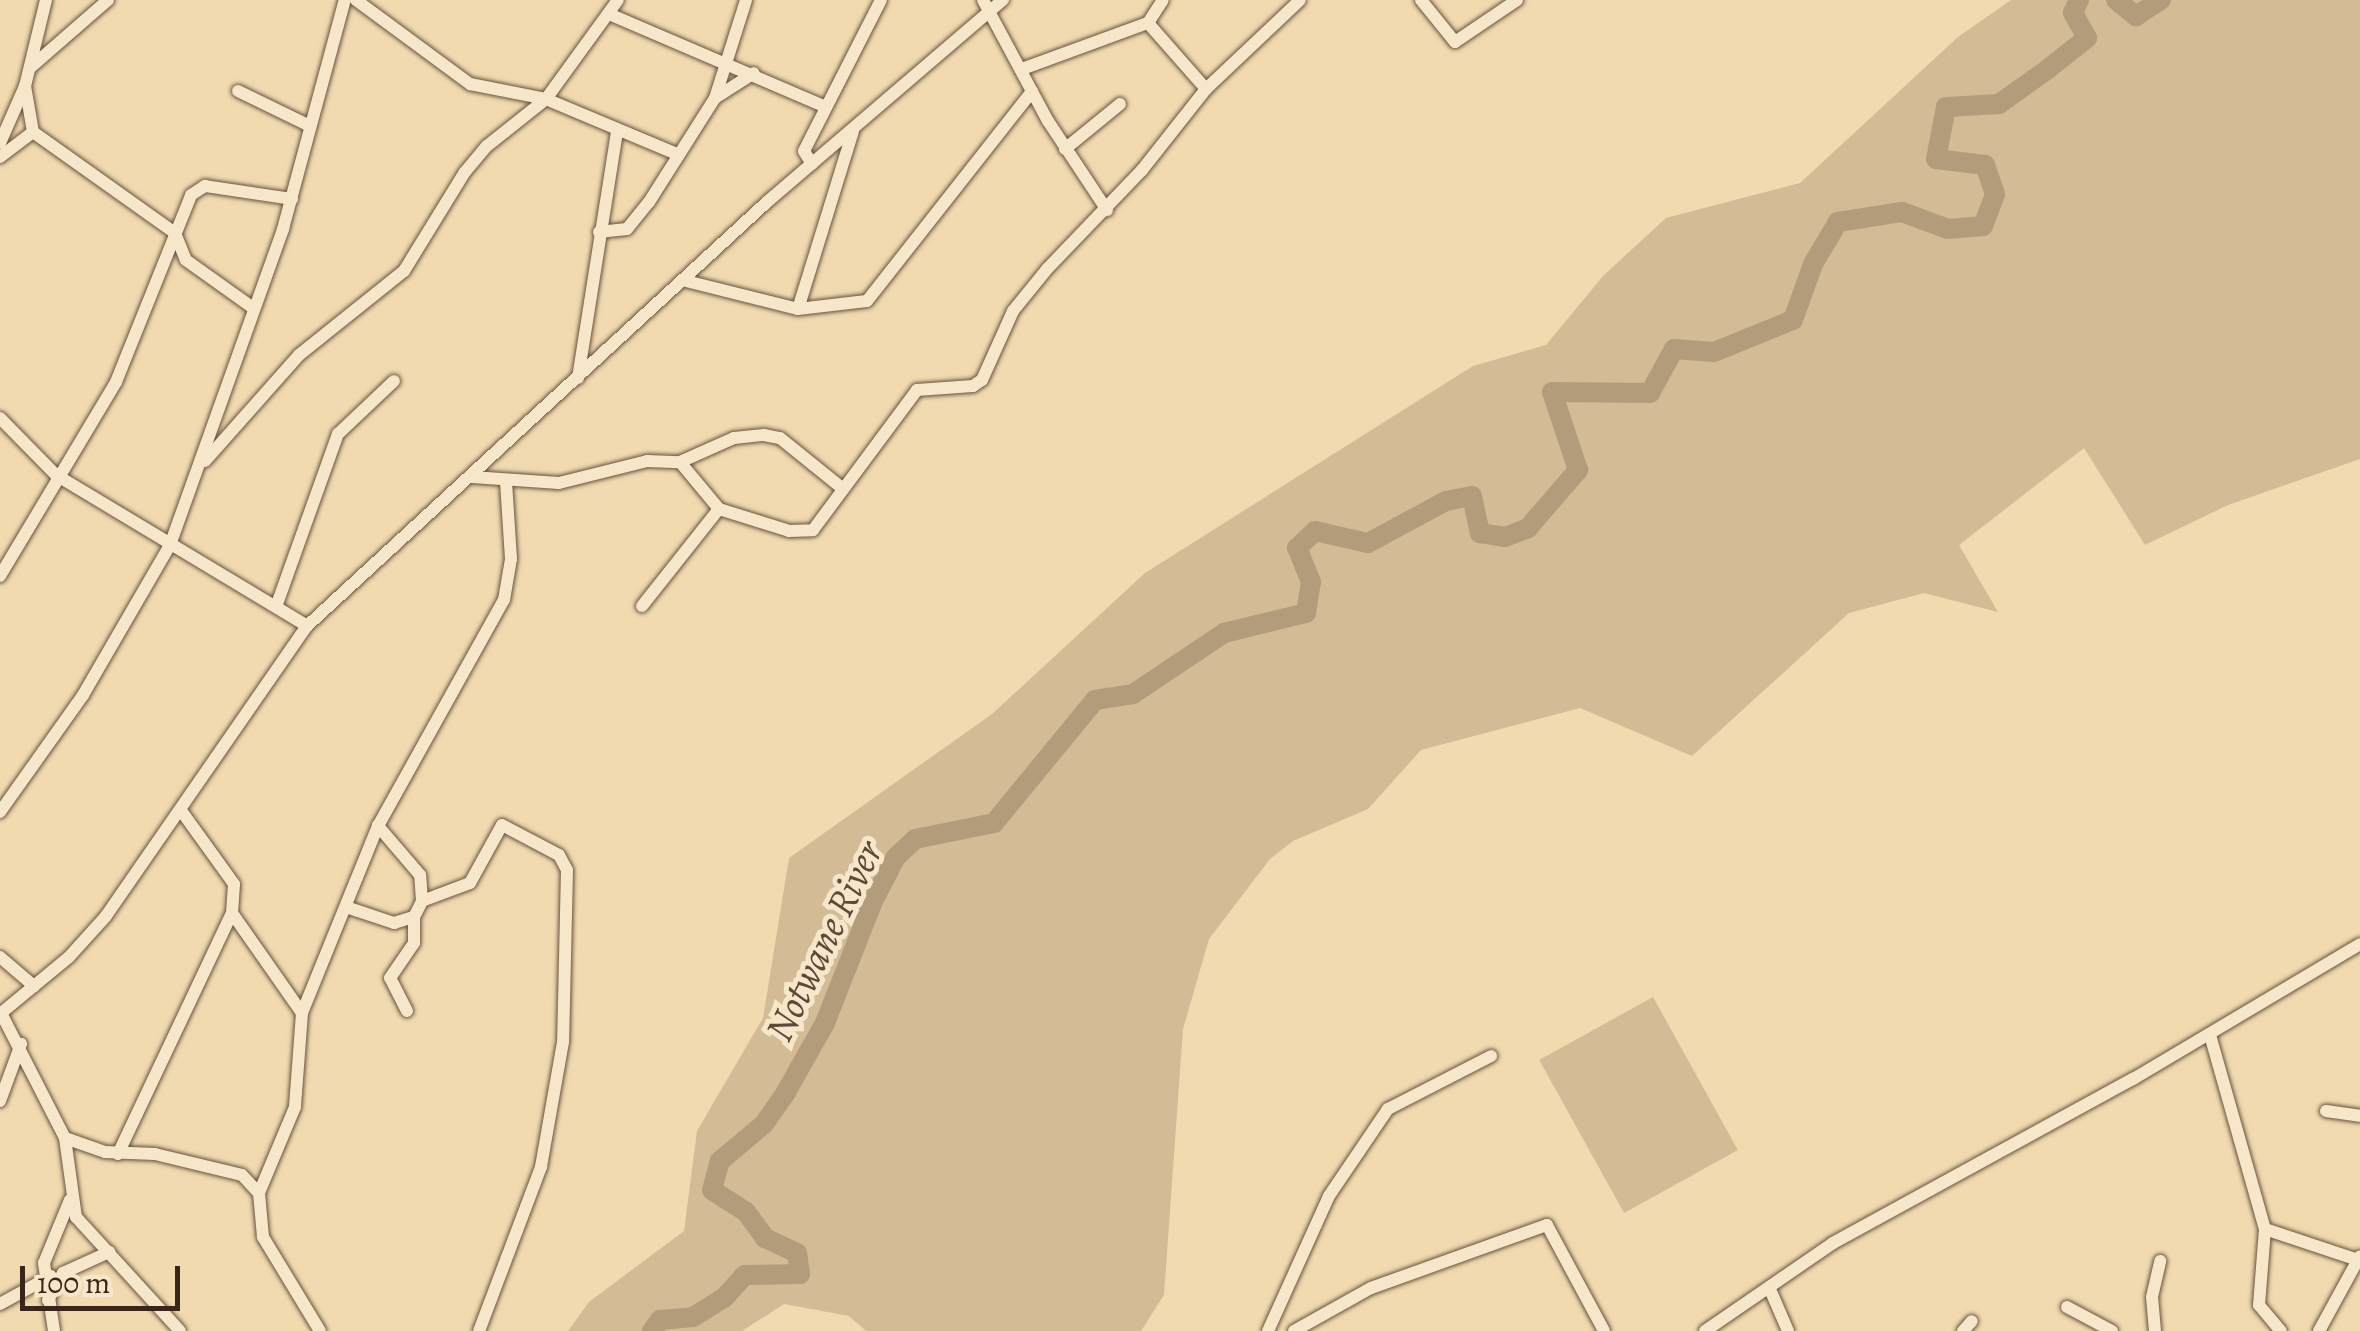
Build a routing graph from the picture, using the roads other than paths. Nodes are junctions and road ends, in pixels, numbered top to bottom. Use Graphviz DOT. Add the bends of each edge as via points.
graph roads {
  1 [pos="46,0"];
  2 [pos="108,0"];
  3 [pos="345,0"];
  4 [pos="356,0"];
  5 [pos="618,0"];
  6 [pos="746,0"];
  7 [pos="880,0"];
  8 [pos="1003,0"];
  9 [pos="1163,0"];
  10 [pos="1300,0"];
  11 [pos="1421,0"];
  12 [pos="1517,0"];
  13 [pos="987,5"];
  14 [pos="609,14"];
  15 [pos="1148,23"];
  16 [pos="728,62"];
  17 [pos="30,68"];
  18 [pos="1022,70"];
  19 [pos="754,73"];
  20 [pos="26,86"];
  21 [pos="1206,90"];
  22 [pos="238,91"];
  23 [pos="1032,92"];
  24 [pos="715,98"];
  25 [pos="546,99"];
  26 [pos="1120,104"];
  27 [pos="826,107"];
  28 [pos="310,126"];
  29 [pos="853,131"];
  30 [pos="33,132"];
  31 [pos="617,132"];
  32 [pos="0,143"];
  33 [pos="1064,149"];
  34 [pos="679,155"];
  35 [pos="0,156"];
  36 [pos="812,164"];
  37 [pos="292,199"];
  38 [pos="1107,210"];
  39 [pos="175,232"];
  40 [pos="599,232"];
  41 [pos="686,282"];
  42 [pos="252,307"];
  43 [pos="798,308"];
  44 [pos="578,378"];
  45 [pos="394,382"];
  46 [pos="0,418"];
  47 [pos="680,462"];
  48 [pos="197,470"];
  49 [pos="56,475"];
  50 [pos="472,477"];
  51 [pos="506,482"];
  52 [pos="842,488"];
  53 [pos="719,509"];
  54 [pos="170,545"];
  55 [pos="0,576"];
  56 [pos="278,604"];
  57 [pos="642,606"];
  58 [pos="306,626"];
  59 [pos="0,812"];
  60 [pos="182,812"];
  61 [pos="378,826"];
  62 [pos="422,901"];
  63 [pos="346,907"];
  64 [pos="232,914"];
  65 [pos="414,917"];
  66 [pos="2360,944"];
  67 [pos="0,957"];
  68 [pos="34,986"];
  69 [pos="407,1011"];
  70 [pos="1,1013"];
  71 [pos="302,1013"];
  72 [pos="2210,1036"];
  73 [pos="21,1044"];
  74 [pos="1491,1056"];
  75 [pos="39,1076"];
  76 [pos="6,1086"];
  77 [pos="0,1101"];
  78 [pos="2326,1111"];
  79 [pos="2360,1116"];
  80 [pos="65,1138"];
  81 [pos="118,1154"];
  82 [pos="259,1193"];
  83 [pos="70,1200"];
  84 [pos="2265,1229"];
  85 [pos="109,1252"];
  86 [pos="2359,1258"];
  87 [pos="2160,1260"];
  88 [pos="64,1273"];
  89 [pos="44,1278"];
  90 [pos="1769,1288"];
  91 [pos="48,1300"];
  92 [pos="0,1304"];
  93 [pos="2067,1307"];
  94 [pos="54,1331"];
  95 [pos="180,1331"];
  96 [pos="320,1331"];
  97 [pos="479,1331"];
  98 [pos="1268,1331"];
  99 [pos="1294,1331"];
  100 [pos="1604,1331"];
  101 [pos="1706,1331"];
  102 [pos="1788,1331"];
  103 [pos="2112,1331"];
  104 [pos="2156,1331"];
  105 [pos="2281,1331"];
  106 [pos="2320,1331"];
  1 -- 17 [label="street"];
  2 -- 17 [label="street"];
  3 -- 28 [label="street"];
  4 -- 25 [label="street" via="470,84"];
  5 -- 14 [label="street"];
  6 -- 16 [label="street"];
  7 -- 27 [label="street"];
  8 -- 13 [label="street"];
  9 -- 15 [label="street"];
  10 -- 21 [label="street"];
  11 -- 12 [label="street" via="1455,42"];
  13 -- 18 [label="street"];
  13 -- 29 [label="street"];
  14 -- 16 [label="street"];
  14 -- 25 [label="street"];
  15 -- 18 [label="street"];
  15 -- 21 [label="street"];
  16 -- 19 [label="street"];
  16 -- 24 [label="street"];
  17 -- 20 [label="street"];
  18 -- 23 [label="street"];
  19 -- 24 [label="street"];
  19 -- 27 [label="street"];
  20 -- 30 [label="street"];
  20 -- 32 [label="street"];
  21 -- 38 [label="street"];
  22 -- 28 [label="street"];
  23 -- 33 [label="street"];
  23 -- 43 [label="street" via="874,297"];
  24 -- 34 [label="street"];
  25 -- 31 [label="street"];
  25 -- 48 [label="street" via="487,146 404,272 299,355"];
  26 -- 33 [label="street"];
  27 -- 36 [label="street" via="804,151"];
  28 -- 37 [label="street"];
  29 -- 36 [label="street"];
  29 -- 43 [label="street"];
  30 -- 35 [label="street"];
  30 -- 39 [label="street"];
  31 -- 34 [label="street"];
  31 -- 40 [label="street"];
  33 -- 38 [label="street"];
  34 -- 40 [label="street" via="639,217 624,230"];
  36 -- 41 [label="street"];
  37 -- 39 [label="street" via="204,186 191,196"];
  37 -- 42 [label="street"];
  38 -- 52 [label="street" via="1013,311 978,384 917,390"];
  39 -- 42 [label="street" via="186,260"];
  39 -- 49 [label="street" via="123,368"];
  40 -- 44 [label="street"];
  41 -- 43 [label="street"];
  41 -- 44 [label="street"];
  42 -- 48 [label="street"];
  44 -- 50 [label="street"];
  45 -- 56 [label="street" via="338,434"];
  46 -- 49 [label="street"];
  47 -- 51 [label="street" via="647,462 558,483"];
  47 -- 52 [label="street" via="734,438 774,436"];
  47 -- 53 [label="street"];
  48 -- 54 [label="street"];
  49 -- 54 [label="street"];
  49 -- 55 [label="street"];
  50 -- 51 [label="street"];
  50 -- 58 [label="street"];
  51 -- 61 [label="street" via="510,560 504,600"];
  52 -- 53 [label="street" via="808,533"];
  53 -- 57 [label="street"];
  54 -- 56 [label="street"];
  54 -- 59 [label="street" via="92,681"];
  56 -- 58 [label="street"];
  58 -- 60 [label="street"];
  60 -- 64 [label="street" via="234,884"];
  60 -- 68 [label="street" via="90,936"];
  61 -- 62 [label="street" via="420,875"];
  61 -- 63 [label="street"];
  62 -- 65 [label="street"];
  62 -- 97 [label="street" via="470,883 502,825 559,855 567,870 563,1042 541,1168"];
  63 -- 65 [label="street" via="378,921"];
  63 -- 71 [label="street"];
  64 -- 71 [label="street"];
  64 -- 81 [label="street"];
  65 -- 69 [label="street" via="414,943 390,978"];
  66 -- 72 [label="street"];
  67 -- 68 [label="street"];
  68 -- 70 [label="street"];
  70 -- 73 [label="street"];
  71 -- 82 [label="street" via="295,1107"];
  72 -- 84 [label="street"];
  72 -- 90 [label="street" via="1850,1234"];
  73 -- 75 [label="street"];
  73 -- 76 [label="street"];
  74 -- 98 [label="street" via="1388,1109 1329,1196"];
  75 -- 76 [label="street"];
  75 -- 80 [label="street"];
  76 -- 77 [label="street"];
  78 -- 79 [label="street"];
  80 -- 81 [label="street"];
  80 -- 83 [label="street"];
  81 -- 82 [label="street" via="156,1154 234,1172"];
  82 -- 96 [label="street" via="263,1237"];
  83 -- 85 [label="street" via="82,1226"];
  83 -- 89 [label="street" via="46,1249"];
  84 -- 86 [label="street"];
  84 -- 105 [label="street" via="2259,1305"];
  85 -- 88 [label="street"];
  85 -- 95 [label="street"];
  86 -- 106 [label="street"];
  87 -- 104 [label="street" via="2152,1298"];
  88 -- 89 [label="street"];
  88 -- 91 [label="street"];
  89 -- 91 [label="street"];
  89 -- 92 [label="street"];
  90 -- 101 [label="street"];
  90 -- 102 [label="street"];
  91 -- 94 [label="street"];
  93 -- 103 [label="street"];
  99 -- 100 [label="street" via="1371,1288 1547,1225"];
}
